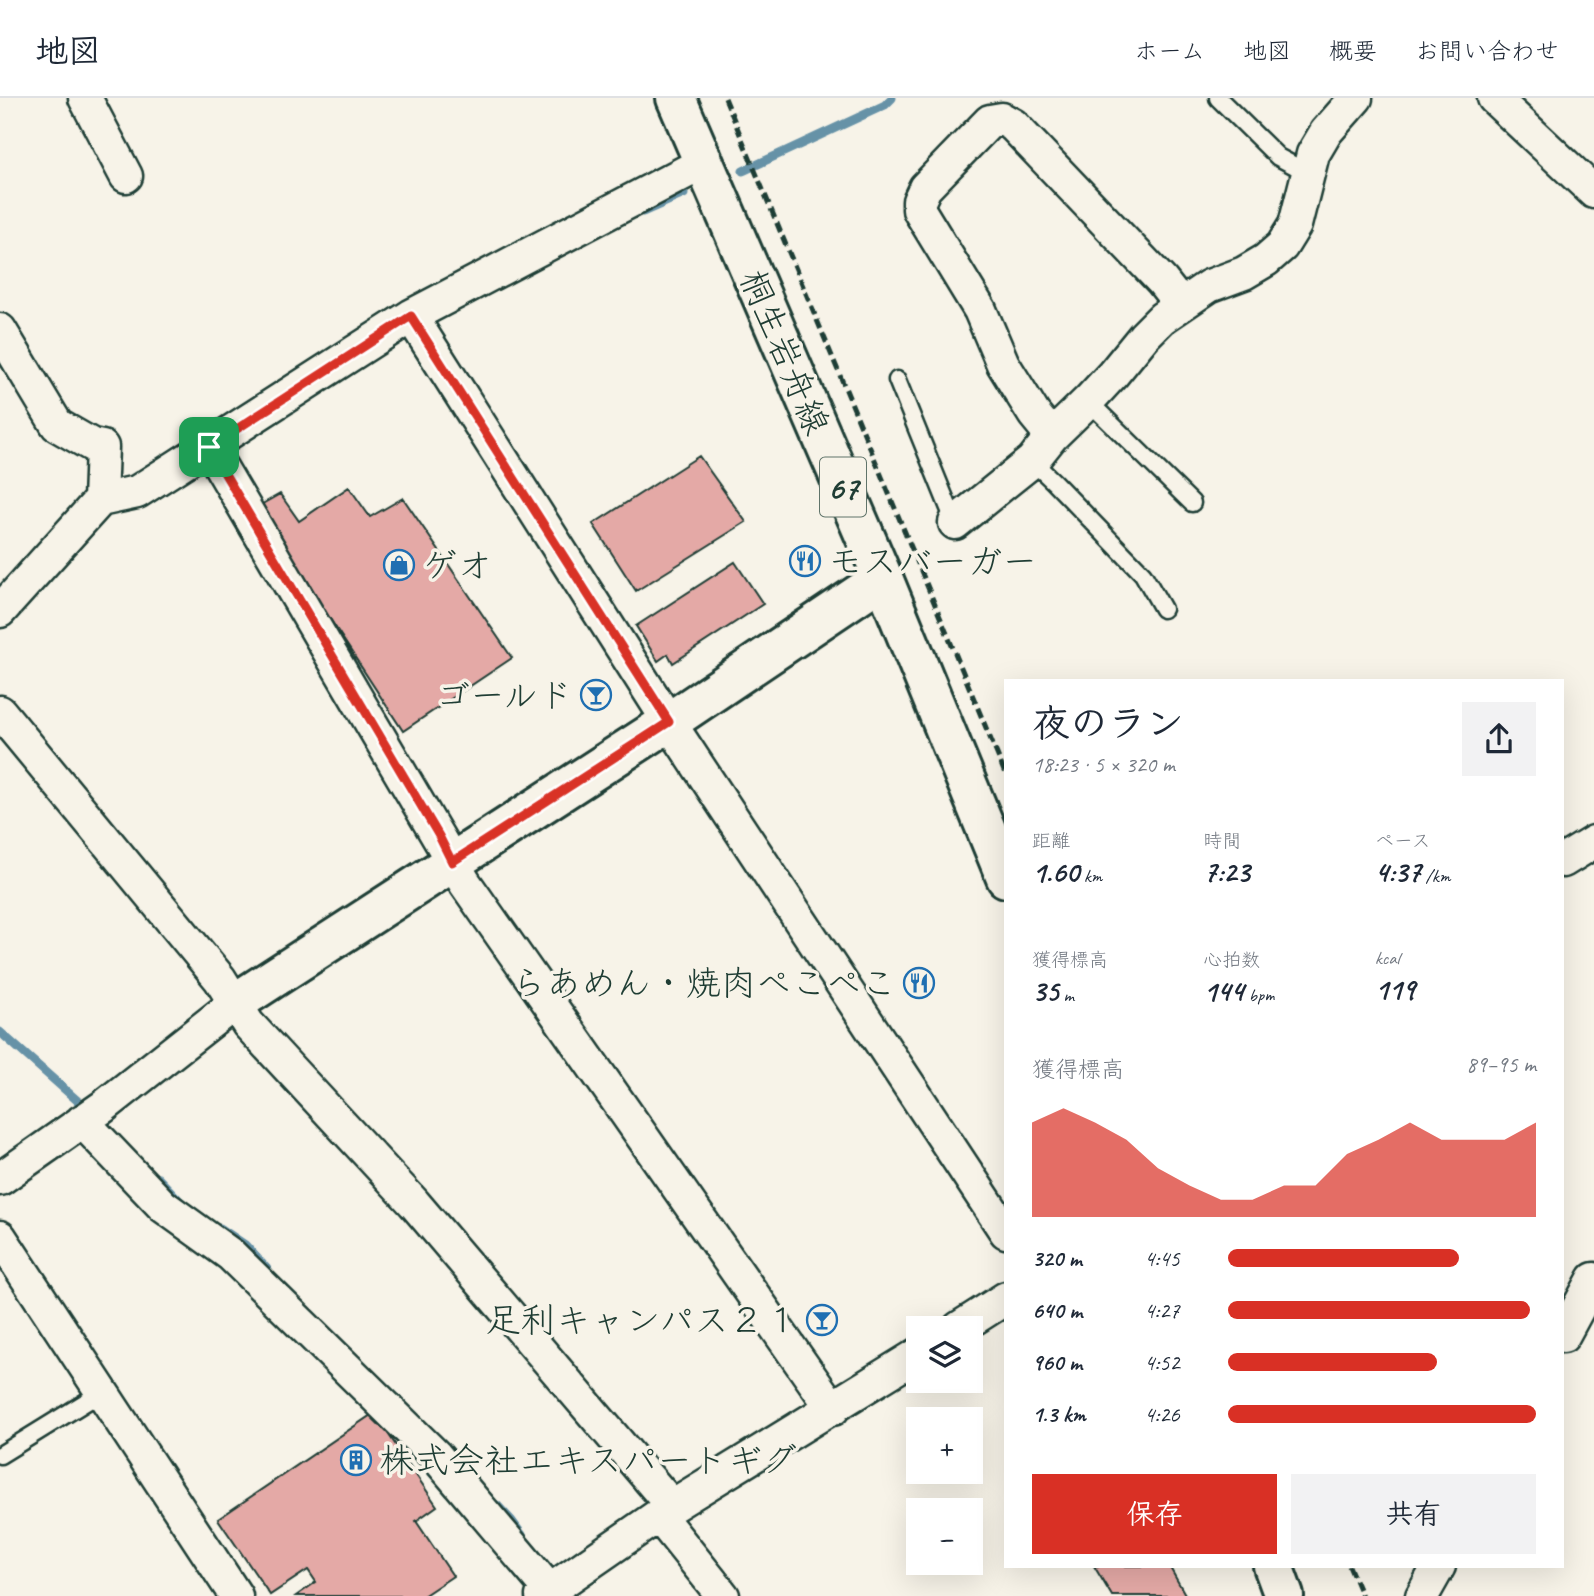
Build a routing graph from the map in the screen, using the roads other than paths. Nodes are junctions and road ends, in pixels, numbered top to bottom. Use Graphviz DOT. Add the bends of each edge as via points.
graph roads {
  1 [pos="85,98"];
  2 [pos="676,98"];
  3 [pos="1218,98"];
  4 [pos="1356,98"];
  5 [pos="1494,98"];
  6 [pos="703,163"];
  7 [pos="1308,173"];
  8 [pos="126,176"];
  9 [pos="1594,192"];
  10 [pos="1180,304"];
  11 [pos="411,316"];
  12 [pos="0,330"];
  13 [pos="897,380"];
  14 [pos="1088,401"];
  15 [pos="1052,436"];
  16 [pos="209,447"];
  17 [pos="1032,461"];
  18 [pos="100,500"];
  19 [pos="1192,503"];
  20 [pos="956,523"];
  21 [pos="883,578"];
  22 [pos="1163,609"];
  23 [pos="0,611"];
  24 [pos="0,712"];
  25 [pos="669,722"];
  26 [pos="1594,842"];
  27 [pos="1564,860"];
  28 [pos="452,862"];
  29 [pos="1004,873"];
  30 [pos="234,1003"];
  31 [pos="92,1115"];
  32 [pos="0,1179"];
  33 [pos="1004,1229"];
  34 [pos="0,1237"];
  35 [pos="1594,1279"];
  36 [pos="1004,1299"];
  37 [pos="978,1316"];
  38 [pos="1564,1334"];
  39 [pos="906,1362"];
  40 [pos="102,1392"];
  41 [pos="833,1409"];
  42 [pos="0,1455"];
  43 [pos="666,1511"];
  44 [pos="1274,1568"];
  45 [pos="1437,1568"];
  46 [pos="548,1594"];
  47 [pos="236,1596"];
  48 [pos="723,1596"];
  49 [pos="1284,1596"];
  50 [pos="1422,1596"];
  1 -- 8 [label="street"];
  2 -- 6 [label="main road, 桐生岩舟線 / 67"];
  3 -- 7 [label="lane" via="1278,157"];
  4 -- 7 [label="street" via="1326,132"];
  5 -- 9 [label="street"];
  6 -- 11 [label="street"];
  6 -- 21 [label="main road, 桐生岩舟線 / 67"];
  7 -- 10 [label="street" via="1295,225 1282,246 1244,273 1209,286"];
  10 -- 14 [label="street" via="1144,336"];
  10 -- 15 [label="street" via="1013,125 1002,119 990,121 925,188 919,210 980,310 1003,364"];
  11 -- 16 [label="street"];
  11 -- 25 [label="street"];
  12 -- 18 [label="street" via="57,425 102,447"];
  13 -- 20 [label="lane"];
  14 -- 15 [label="street"];
  14 -- 19 [label="lane"];
  15 -- 17 [label="street"];
  16 -- 18 [label="street" via="137,492"];
  16 -- 28 [label="street"];
  17 -- 20 [label="street"];
  17 -- 22 [label="lane" via="1143,574"];
  18 -- 23 [label="street"];
  21 -- 25 [label="main road"];
  21 -- 29 [label="main road, 桐生岩舟線 / 67"];
  24 -- 30 [label="street" via="220,979"];
  25 -- 28 [label="main road"];
  25 -- 33 [label="street"];
  26 -- 27 [label="street"];
  28 -- 30 [label="main road"];
  28 -- 41 [label="street"];
  30 -- 31 [label="street"];
  30 -- 43 [label="street" via="248,1024 414,1203"];
  31 -- 32 [label="street"];
  31 -- 46 [label="street" via="163,1206 230,1255 436,1456"];
  34 -- 40 [label="street"];
  35 -- 38 [label="street"];
  36 -- 37 [label="street"];
  39 -- 41 [label="street"];
  40 -- 42 [label="lane"];
  40 -- 47 [label="street"];
  41 -- 43 [label="street"];
  43 -- 46 [label="street"];
  43 -- 48 [label="street"];
  44 -- 49 [label="main road"];
  45 -- 50 [label="street"];
}
